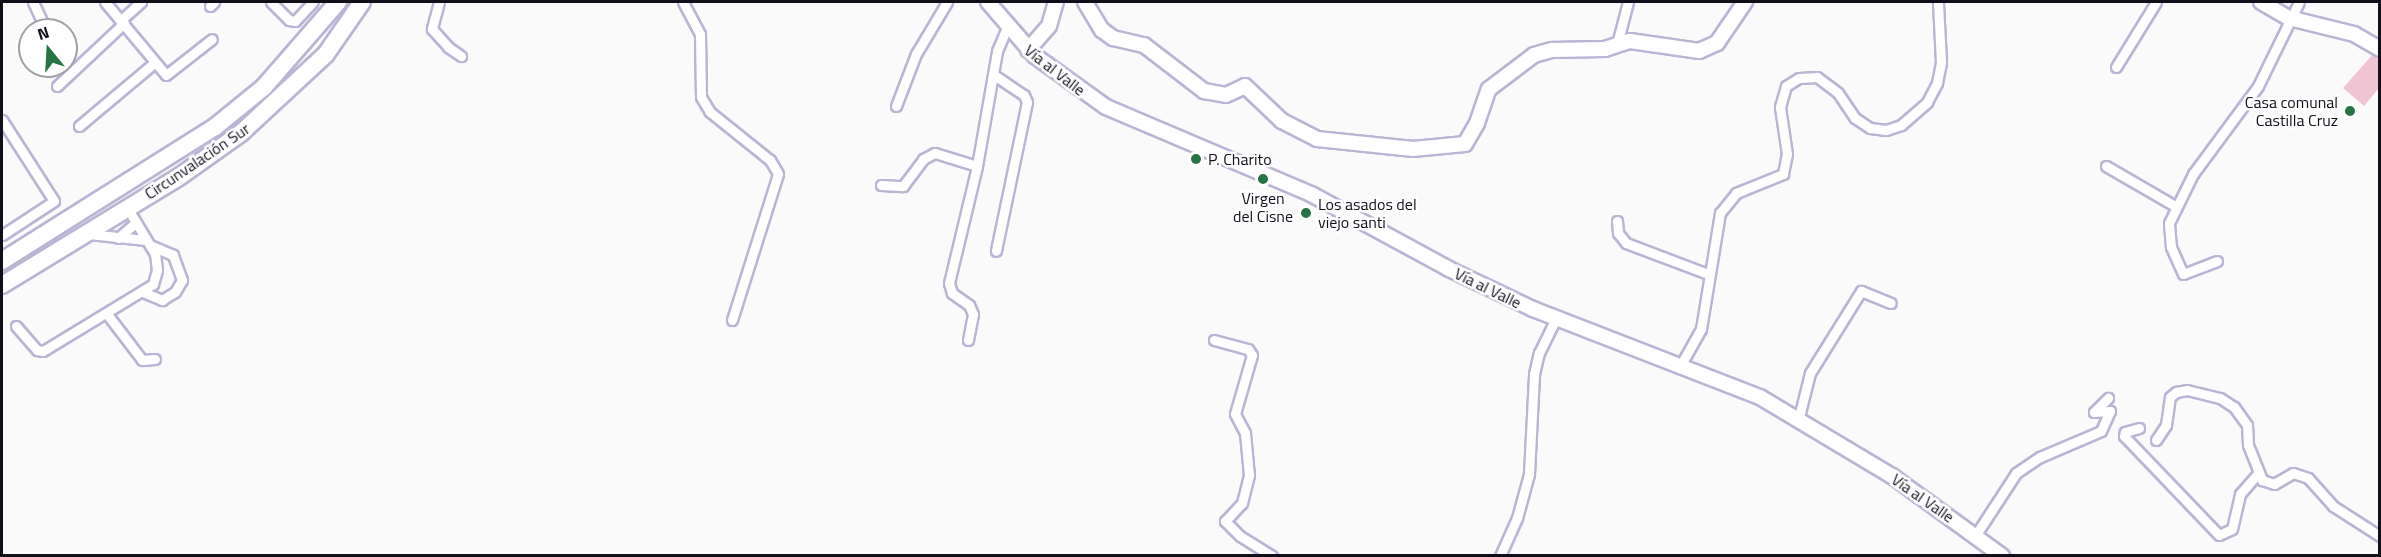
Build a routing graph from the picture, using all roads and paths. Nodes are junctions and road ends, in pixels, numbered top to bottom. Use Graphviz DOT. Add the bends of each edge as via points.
graph roads {
  1 [pos="33,2"];
  2 [pos="105,2"];
  3 [pos="141,2"];
  4 [pos="271,2"];
  5 [pos="314,2"];
  6 [pos="338,2"];
  7 [pos="362,2"];
  8 [pos="439,2"];
  9 [pos="683,2"];
  10 [pos="947,2"];
  11 [pos="988,2"];
  12 [pos="1056,2"];
  13 [pos="1086,2"];
  14 [pos="1628,2"];
  15 [pos="1745,2"];
  16 [pos="1938,2"];
  17 [pos="2156,2"];
  18 [pos="2261,2"];
  19 [pos="2299,2"];
  20 [pos="40,18"];
  21 [pos="2289,18"];
  22 [pos="122,21"];
  23 [pos="1007,27"];
  24 [pos="212,39"];
  25 [pos="1617,44"];
  26 [pos="2378,45"];
  27 [pos="1028,50"];
  28 [pos="461,56"];
  29 [pos="154,63"];
  30 [pos="2116,66"];
  31 [pos="994,75"];
  32 [pos="57,86"];
  33 [pos="896,106"];
  34 [pos="2,120"];
  35 [pos="79,126"];
  36 [pos="977,166"];
  37 [pos="2106,166"];
  38 [pos="881,185"];
  39 [pos="2175,206"];
  40 [pos="131,216"];
  41 [pos="1617,221"];
  42 [pos="88,234"];
  43 [pos="2,235"];
  44 [pos="118,238"];
  45 [pos="149,243"];
  46 [pos="996,251"];
  47 [pos="2,261"];
  48 [pos="2217,261"];
  49 [pos="1708,274"];
  50 [pos="2,285"];
  51 [pos="143,292"];
  52 [pos="1891,303"];
  53 [pos="107,314"];
  54 [pos="1556,318"];
  55 [pos="732,320"];
  56 [pos="16,326"];
  57 [pos="968,340"];
  58 [pos="1214,340"];
  59 [pos="155,359"];
  60 [pos="1679,368"];
  61 [pos="2109,398"];
  62 [pos="1799,417"];
  63 [pos="2139,428"];
  64 [pos="2156,440"];
  65 [pos="2258,473"];
  66 [pos="1975,536"];
  67 [pos="2379,536"];
  68 [pos="1272,555"];
  69 [pos="1500,555"];
  70 [pos="2002,555"];
  1 -- 20 [label="street"];
  2 -- 22 [label="street"];
  3 -- 22 [label="street"];
  4 -- 5 [label="street" via="289,20 303,17"];
  6 -- 47 [label="highway, Circunvalación Sur" via="264,87 215,127"];
  7 -- 40 [label="highway, Circunvalación Sur" via="326,54 271,109"];
  8 -- 28 [label="street" via="432,29"];
  9 -- 55 [label="street" via="700,34 701,97 710,112 770,160 778,174"];
  10 -- 33 [label="street" via="916,54"];
  11 -- 23 [label="main road, Vía al Valle"];
  12 -- 27 [label="main road" via="1049,26"];
  13 -- 25 [label="main road" via="1102,30 1113,38 1144,45 1204,91 1226,96 1245,87 1282,121 1317,139 1340,144 1456,147 1471,136 1489,89 1514,66 1543,51 1587,52"];
  14 -- 25 [label="street"];
  15 -- 25 [label="main road" via="1725,34 1710,48 1700,51 1630,41"];
  16 -- 49 [label="street" via="1941,62 1937,83 1927,102 1901,125 1886,130 1870,128 1855,118 1838,93 1817,77 1798,78 1786,86 1780,107 1786,154 1783,174 1728,200 1714,232"];
  17 -- 30 [label="street"];
  18 -- 21 [label="main road"];
  19 -- 21 [label="street"];
  21 -- 26 [label="main road" via="2354,34"];
  21 -- 39 [label="street" via="2258,86 2193,174"];
  22 -- 29 [label="street"];
  22 -- 32 [label="street"];
  23 -- 27 [label="main road, Vía al Valle"];
  23 -- 31 [label="street"];
  24 -- 29 [label="street" via="166,75"];
  27 -- 54 [label="main road, Vía al Valle" via="1106,107 1311,194 1449,269"];
  29 -- 35 [label="street"];
  31 -- 36 [label="street"];
  31 -- 46 [label="street" via="1024,95 1027,102"];
  34 -- 43 [label="street" via="54,201"];
  36 -- 38 [label="street" via="935,153 923,159 903,186"];
  36 -- 57 [label="street" via="949,283 952,293 969,305 973,314"];
  37 -- 39 [label="street"];
  39 -- 48 [label="street" via="2169,223 2179,272 2186,275"];
  40 -- 42 [label="highway, Circunvalación Sur"];
  40 -- 44 [label="street"];
  40 -- 45 [label="street"];
  41 -- 49 [label="street" via="1618,233 1626,243"];
  42 -- 44 [label="street"];
  42 -- 50 [label="highway, Circunvalación Sur"];
  44 -- 45 [label="street"];
  45 -- 51 [label="street" via="156,277"];
  45 -- 51 [label="street" via="173,255 182,279 175,292 162,300"];
  49 -- 60 [label="street" via="1701,329"];
  51 -- 53 [label="street"];
  52 -- 62 [label="street" via="1861,291 1810,374"];
  53 -- 56 [label="street" via="43,351 37,350"];
  53 -- 59 [label="street" via="142,360"];
  54 -- 60 [label="main road, Vía al Valle"];
  54 -- 69 [label="street" via="1539,353 1534,374 1529,474 1517,518"];
  58 -- 68 [label="street" via="1248,349 1252,355 1235,414 1245,433 1249,475 1242,503 1226,517 1226,524"];
  60 -- 62 [label="main road, Vía al Valle" via="1735,387"];
  61 -- 66 [label="street" via="2094,412 2110,411 2101,431 2040,457 2016,473"];
  62 -- 66 [label="main road, Vía al Valle" via="1892,476"];
  63 -- 65 [label="street" via="2125,432 2124,436 2219,535 2232,528 2240,494"];
  64 -- 65 [label="street" via="2166,425 2170,397 2187,390 2209,394 2241,415"];
  65 -- 67 [label="street" via="2267,484 2293,473 2308,478 2333,506"];
  66 -- 70 [label="main road, Vía al Valle"];
}
